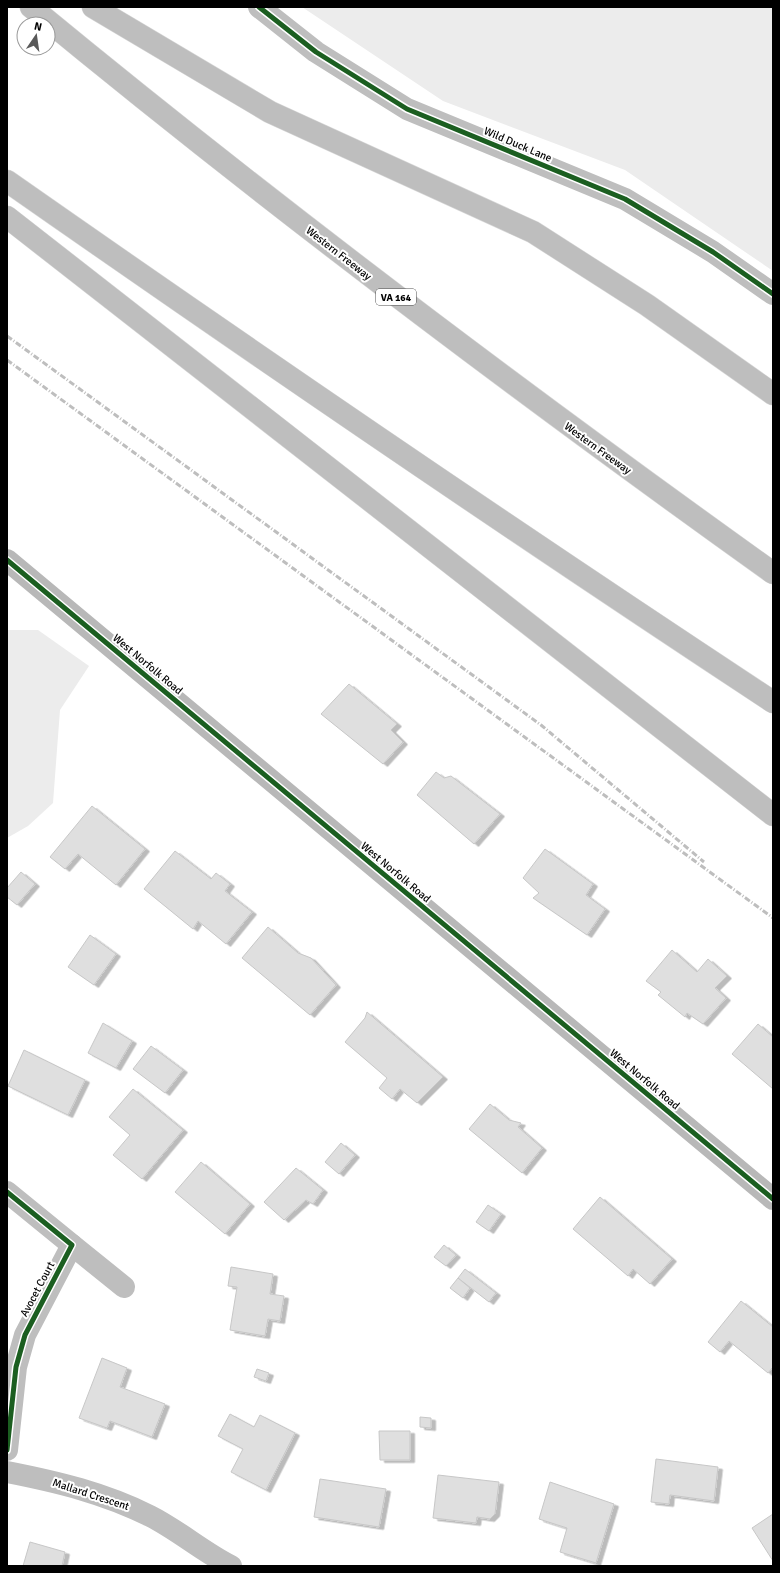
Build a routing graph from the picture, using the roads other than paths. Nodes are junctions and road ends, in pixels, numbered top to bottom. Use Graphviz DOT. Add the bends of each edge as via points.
graph roads {
  1 [pos="30,7"];
  2 [pos="93,7"];
  3 [pos="259,7"];
  4 [pos="7,181"];
  5 [pos="7,216"];
  6 [pos="773,294"];
  7 [pos="773,394"];
  8 [pos="7,560"];
  9 [pos="773,573"];
  10 [pos="773,702"];
  11 [pos="773,815"];
  12 [pos="7,1192"];
  13 [pos="773,1199"];
  14 [pos="72,1245"];
  15 [pos="124,1287"];
  16 [pos="7,1450"];
  17 [pos="7,1472"];
  18 [pos="231,1566"];
  1 -- 9 [label="main road, Western Freeway / VA 164" via="368,276 590,442"];
  2 -- 7 [label="main road" via="270,112 534,232 648,305"];
  3 -- 6 [label="main road, Wild Duck Lane" via="316,52 407,109 625,199 713,252"];
  4 -- 10 [label="main road" via="538,547"];
  5 -- 11 [label="main road"];
  8 -- 13 [label="street, West Norfolk Road"];
  12 -- 14 [label="main road"];
  14 -- 15 [label="main road"];
  14 -- 16 [label="main road, Avocet Court" via="25,1335 16,1367"];
  17 -- 18 [label="main road, Mallard Crescent" via="66,1484 115,1500 152,1517"];
}
